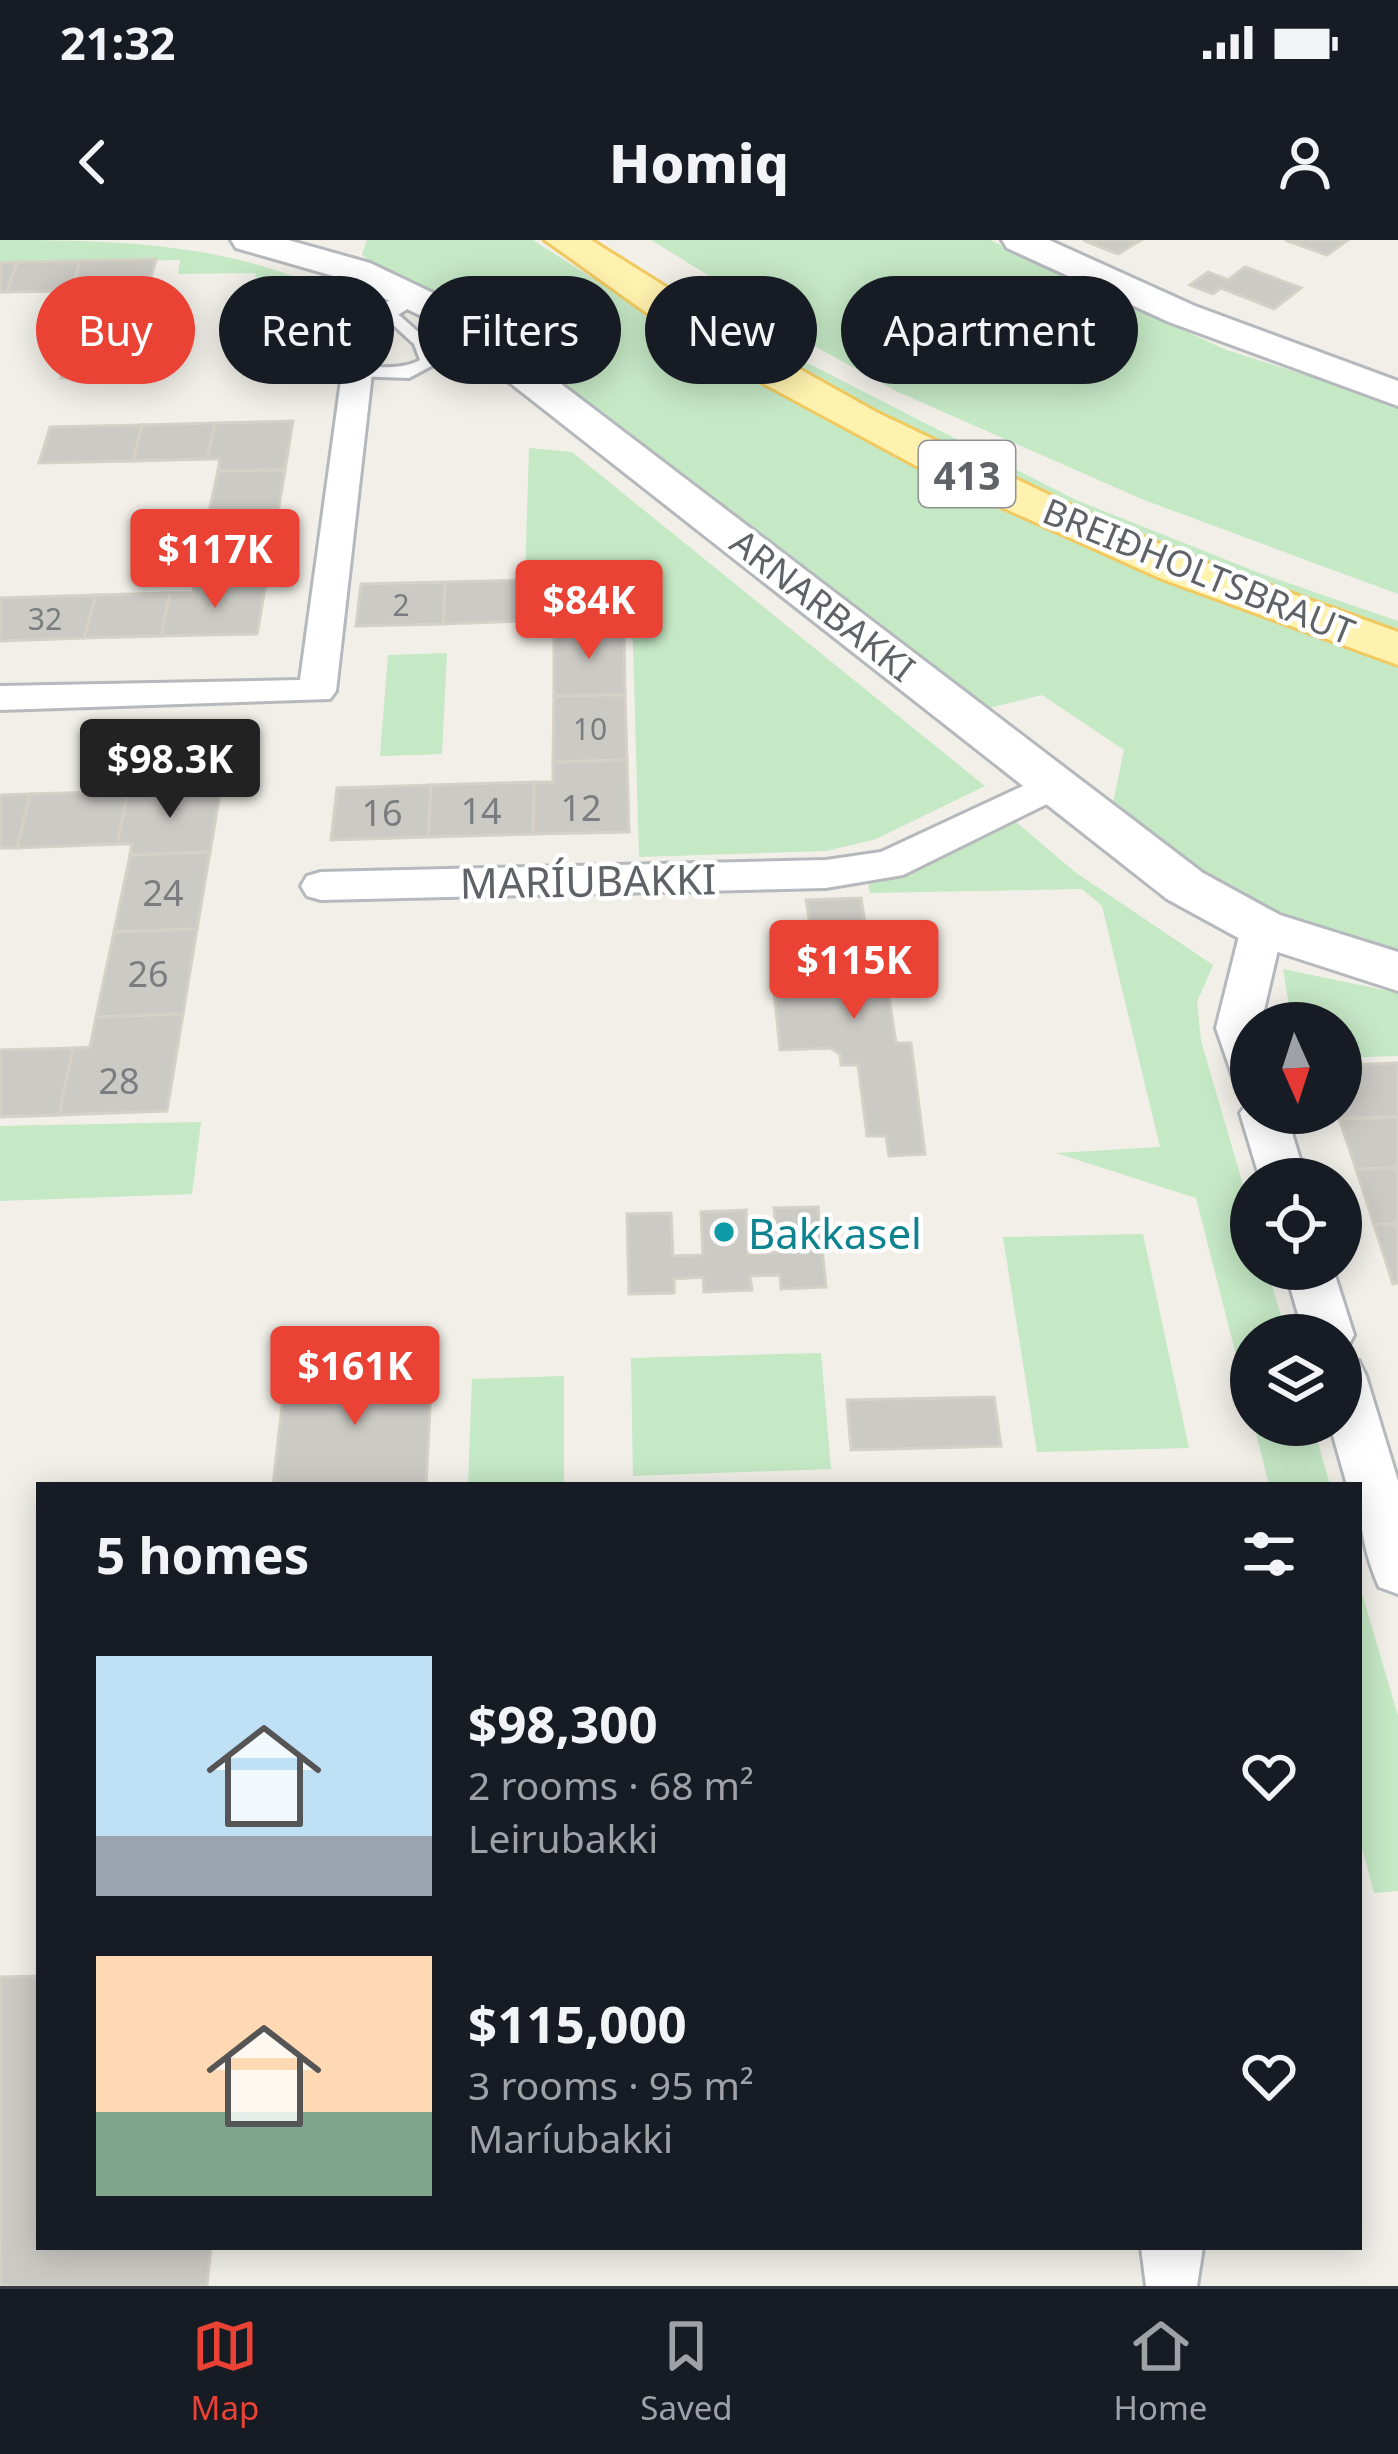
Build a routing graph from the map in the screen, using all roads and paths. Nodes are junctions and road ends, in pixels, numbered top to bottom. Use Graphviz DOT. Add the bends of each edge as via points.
graph roads {
  1 [pos="249,240"];
  2 [pos="566,240"];
  3 [pos="630,240"];
  4 [pos="1020,240"];
  5 [pos="316,244"];
  6 [pos="399,303"];
  7 [pos="394,306"];
  8 [pos="394,374"];
  9 [pos="356,384"];
  10 [pos="1398,394"];
  11 [pos="1398,607"];
  12 [pos="1398,649"];
  13 [pos="0,698"];
  14 [pos="1053,785"];
  15 [pos="321,886"];
  16 [pos="1262,928"];
  17 [pos="1398,972"];
  18 [pos="1244,1002"];
  19 [pos="1362,1446"];
  20 [pos="1398,1569"];
  21 [pos="1158,2250"];
  22 [pos="1186,2250"];
  23 [pos="1163,2286"];
  24 [pos="1180,2286"];
  1 -- 5 [label="street, ARNARBAKKI"];
  2 -- 12 [label="main road, BREIÐHOLTSBRAUT / 413" via="837,412 1050,513"];
  3 -- 11 [label="main road, BREIÐHOLTSBRAUT / 413" via="846,374 962,434 1174,525"];
  4 -- 10 [label="street" via="1182,314"];
  5 -- 6 [label="street, ARNARBAKKI"];
  6 -- 7 [label="street"];
  6 -- 8 [label="lane" via="428,362"];
  6 -- 14 [label="street, ARNARBAKKI" via="443,312"];
  9 -- 13 [label="street" via="317,691"];
  14 -- 15 [label="street, MARÍUBAKKI" via="889,865 826,874"];
  14 -- 16 [label="street, ARNARBAKKI" via="1185,886"];
  16 -- 17 [label="street, ARNARBAKKI"];
  16 -- 18 [label="street"];
  19 -- 20 [label="street"];
  21 -- 23 [label="lane"];
  22 -- 24 [label="lane"];
}
